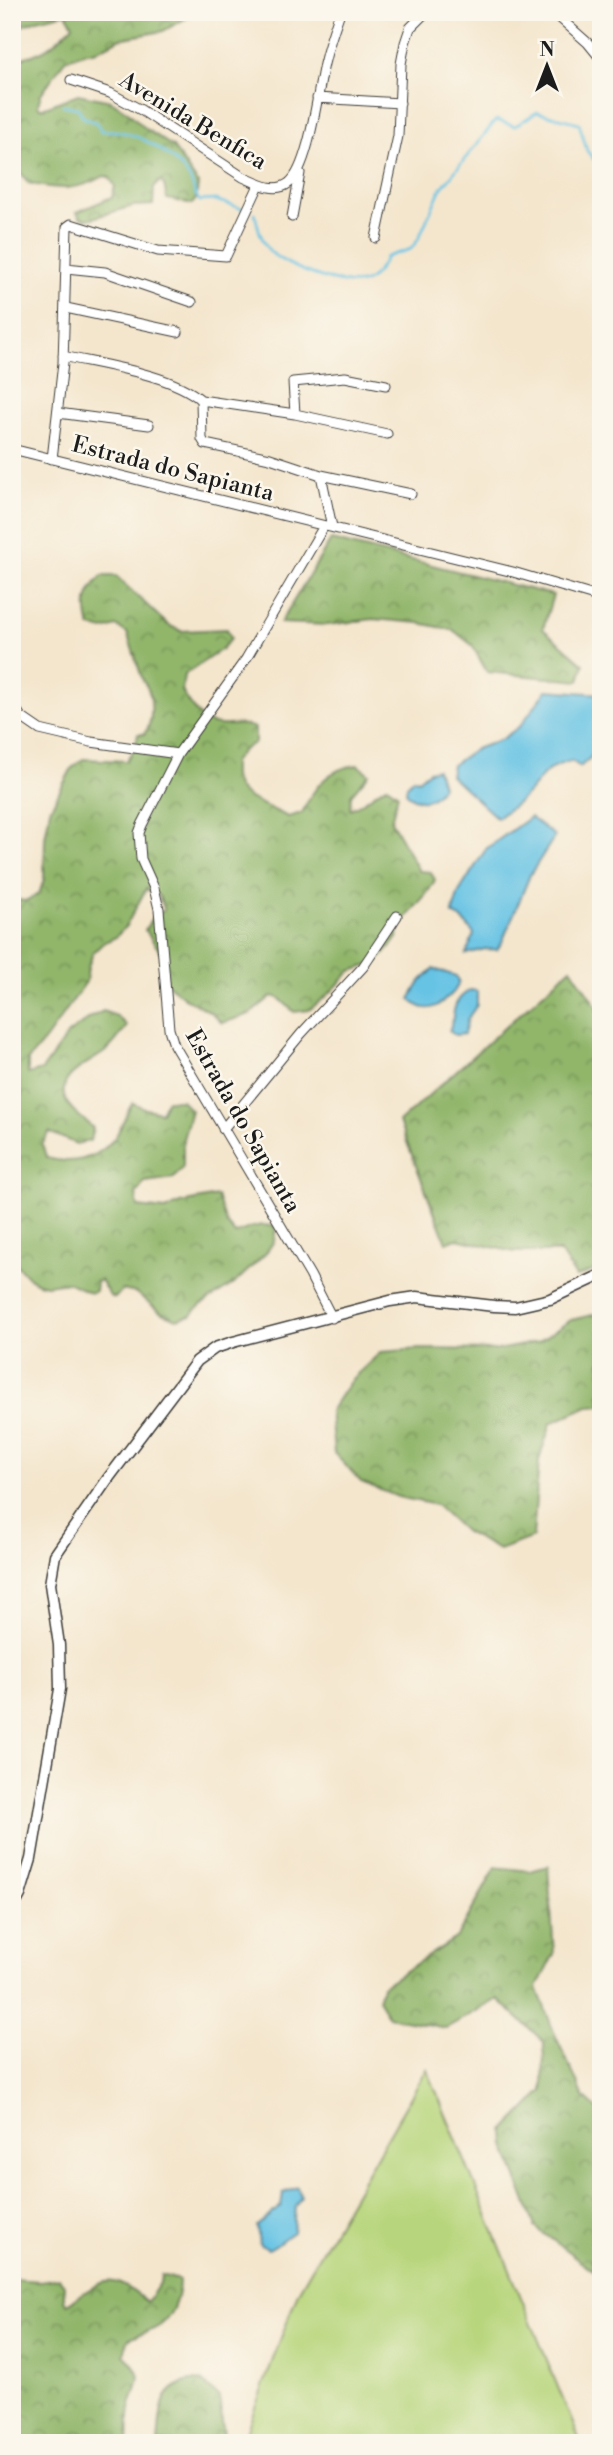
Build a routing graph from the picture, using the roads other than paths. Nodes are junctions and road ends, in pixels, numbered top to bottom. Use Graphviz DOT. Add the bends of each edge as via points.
graph roads {
  1 [pos="340,12"];
  2 [pos="426,12"];
  3 [pos="553,12"];
  4 [pos="601,60"];
  5 [pos="71,80"];
  6 [pos="317,98"];
  7 [pos="400,103"];
  8 [pos="303,157"];
  9 [pos="259,185"];
  10 [pos="292,218"];
  11 [pos="376,238"];
  12 [pos="66,268"];
  13 [pos="192,302"];
  14 [pos="66,308"];
  15 [pos="178,332"];
  16 [pos="63,356"];
  17 [pos="386,385"];
  18 [pos="201,400"];
  19 [pos="58,413"];
  20 [pos="295,414"];
  21 [pos="149,425"];
  22 [pos="387,435"];
  23 [pos="12,449"];
  24 [pos="52,459"];
  25 [pos="321,475"];
  26 [pos="411,494"];
  27 [pos="328,526"];
  28 [pos="601,598"];
  29 [pos="12,704"];
  30 [pos="178,754"];
  31 [pos="397,916"];
  32 [pos="223,1129"];
  33 [pos="601,1275"];
  34 [pos="332,1318"];
  35 [pos="12,1910"];
  1 -- 6 [label="street, Avenida Benfica"];
  2 -- 7 [label="street" via="410,28 405,43"];
  3 -- 4 [label="street"];
  5 -- 9 [label="street, Avenida Benfica" via="141,110"];
  6 -- 7 [label="street"];
  6 -- 8 [label="street, Avenida Benfica"];
  7 -- 11 [label="street" via="398,136"];
  8 -- 9 [label="street, Avenida Benfica" via="287,184 277,188"];
  8 -- 10 [label="street"];
  9 -- 12 [label="street" via="226,256 158,251 71,224 67,227"];
  12 -- 13 [label="street" via="105,272"];
  12 -- 14 [label="street"];
  14 -- 15 [label="street"];
  14 -- 16 [label="street"];
  16 -- 18 [label="street" via="158,379"];
  16 -- 19 [label="street"];
  17 -- 20 [label="street" via="345,377 293,382"];
  18 -- 20 [label="street"];
  18 -- 25 [label="street" via="205,444"];
  19 -- 21 [label="street"];
  19 -- 24 [label="street"];
  20 -- 22 [label="street"];
  23 -- 24 [label="street, Estrada do Sapianta"];
  24 -- 27 [label="street, Estrada do Sapianta"];
  25 -- 26 [label="street"];
  25 -- 27 [label="street"];
  27 -- 28 [label="street, Estrada do Sapianta"];
  27 -- 30 [label="street, Estrada do Sapianta" via="246,659"];
  29 -- 30 [label="street" via="40,730"];
  30 -- 32 [label="street, Estrada do Sapianta" via="142,825 139,844 159,909 169,1029"];
  31 -- 32 [label="street" via="363,967"];
  32 -- 34 [label="street, Estrada do Sapianta"];
  33 -- 34 [label="main road" via="534,1304 494,1306 417,1297"];
  34 -- 35 [label="main road" via="233,1342 197,1361 55,1555 50,1584 60,1689 32,1859"];
}
